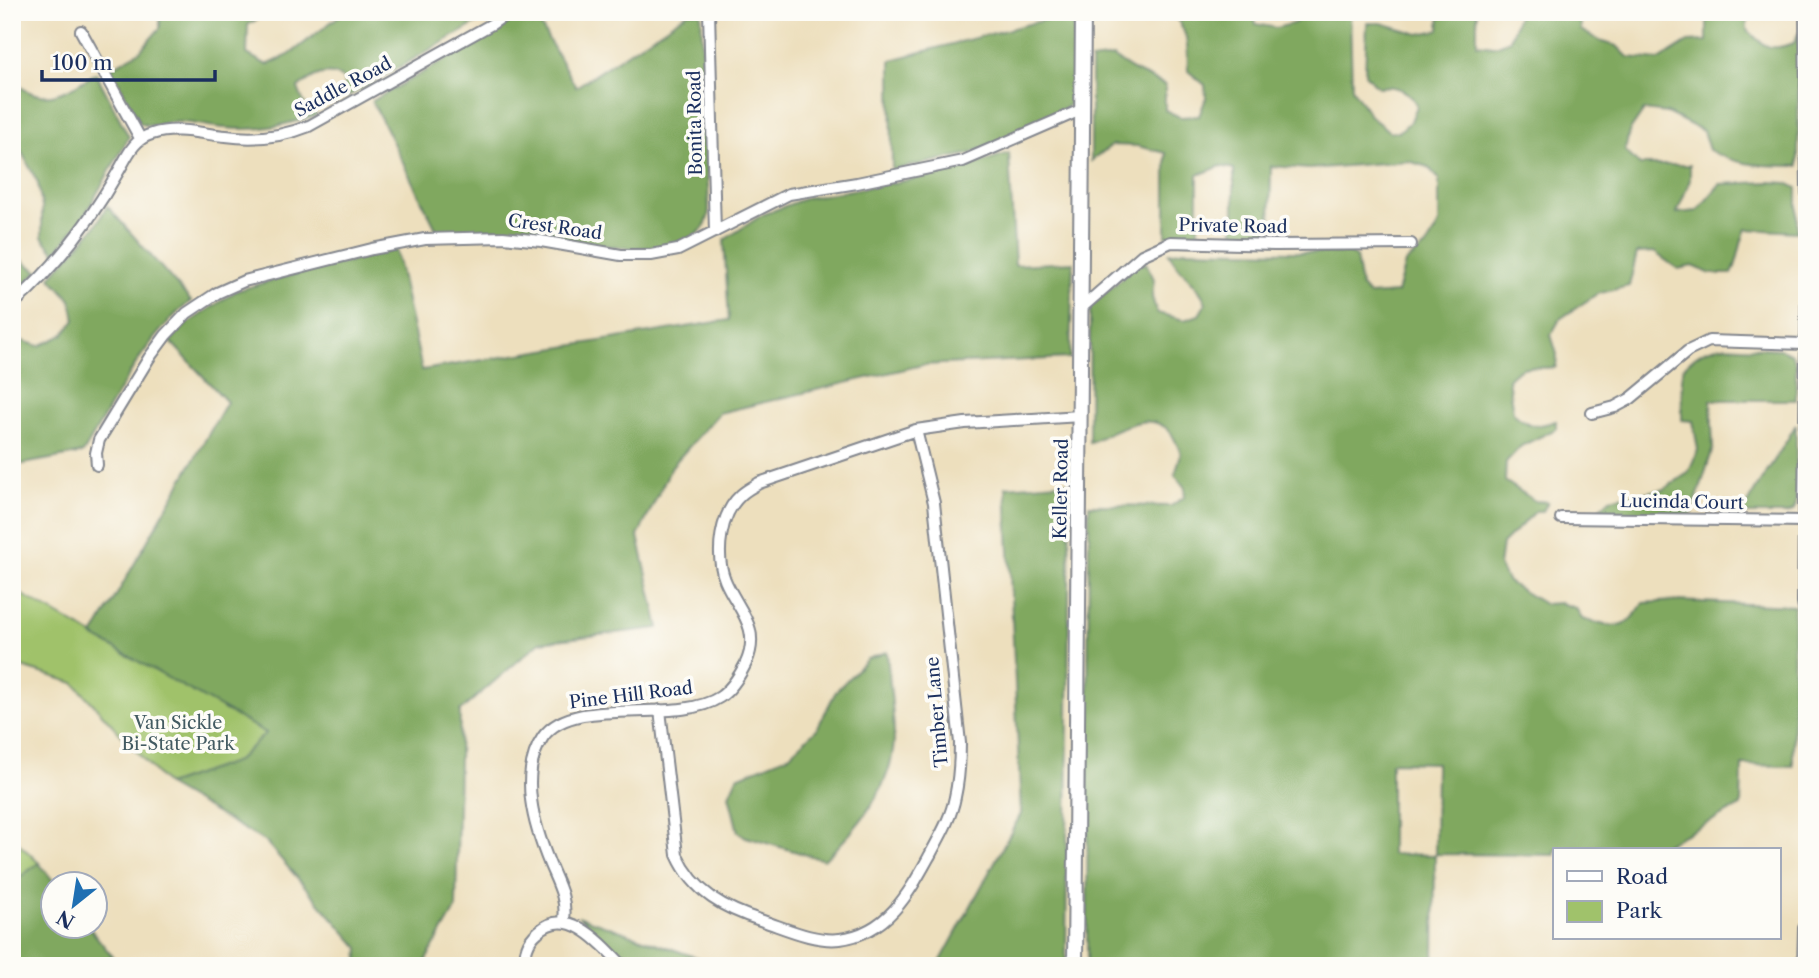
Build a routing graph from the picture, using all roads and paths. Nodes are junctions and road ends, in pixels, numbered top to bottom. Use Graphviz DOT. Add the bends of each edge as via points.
graph roads {
  1 [pos="509,12"];
  2 [pos="709,12"];
  3 [pos="1083,12"];
  4 [pos="1805,12"];
  5 [pos="81,31"];
  6 [pos="1806,70"];
  7 [pos="1083,109"];
  8 [pos="140,138"];
  9 [pos="1807,193"];
  10 [pos="715,232"];
  11 [pos="1411,244"];
  12 [pos="1807,262"];
  13 [pos="12,305"];
  14 [pos="1079,310"];
  15 [pos="1805,344"];
  16 [pos="1592,413"];
  17 [pos="1081,416"];
  18 [pos="1806,419"];
  19 [pos="916,430"];
  20 [pos="97,465"];
  21 [pos="1561,518"];
  22 [pos="1803,521"];
  23 [pos="1807,628"];
  24 [pos="660,710"];
  25 [pos="564,920"];
  26 [pos="1807,923"];
  27 [pos="524,966"];
  28 [pos="622,966"];
  29 [pos="1075,966"];
  30 [pos="1803,966"];
  1 -- 8 [label="street, Saddle Road" via="414,69 288,135 255,138 172,129"];
  2 -- 10 [label="street, Bonita Road"];
  3 -- 7 [label="street, Keller Road"];
  4 -- 6 [label="street"];
  5 -- 8 [label="street"];
  6 -- 9 [label="street"];
  7 -- 10 [label="street, Crest Road" via="963,161 789,194"];
  7 -- 14 [label="street, Keller Road"];
  8 -- 13 [label="street" via="84,228"];
  10 -- 20 [label="street, Crest Road" via="678,250 651,255 621,255 503,237 425,239 244,281 187,313 166,335 99,440"];
  11 -- 14 [label="street, Private Road" via="1171,242 1142,255"];
  12 -- 15 [label="street"];
  14 -- 17 [label="street, Keller Road"];
  15 -- 16 [label="street" via="1709,341 1688,351 1630,399"];
  15 -- 18 [label="street"];
  17 -- 19 [label="street, Pine Hill Road"];
  17 -- 29 [label="street, Keller Road"];
  18 -- 22 [label="street"];
  19 -- 24 [label="street, Pine Hill Road" via="769,479 740,496 725,518 720,557 725,580 749,622 747,661 721,697 705,704"];
  19 -- 24 [label="street, Timber Lane" via="934,503 960,771 946,827 896,910 859,935 816,938 738,913 697,887 677,855"];
  21 -- 22 [label="street, Lucinda Court"];
  22 -- 23 [label="street"];
  24 -- 25 [label="street, Pine Hill Road" via="561,721 533,753 529,776 532,802 565,900"];
  25 -- 27 [label="street" via="532,937"];
  25 -- 28 [label="street" via="591,936"];
  26 -- 30 [label="street"];
}
